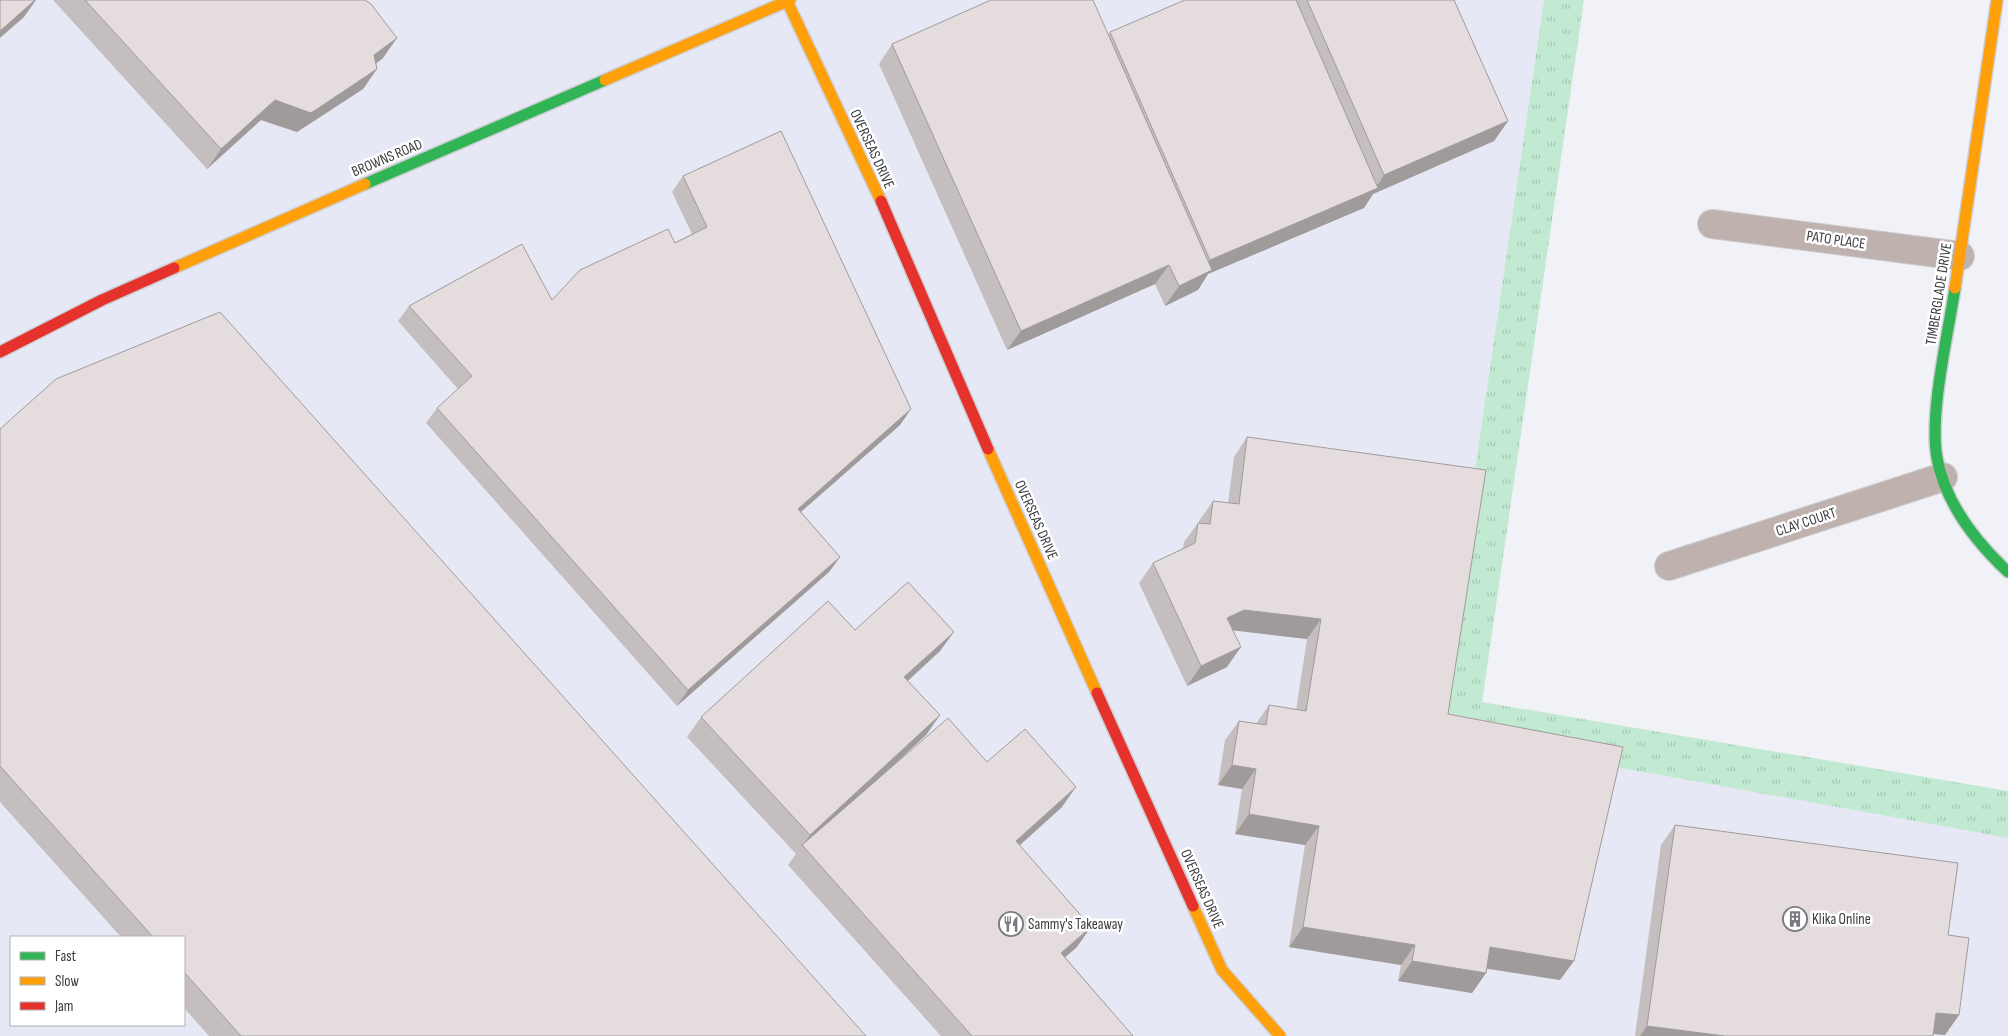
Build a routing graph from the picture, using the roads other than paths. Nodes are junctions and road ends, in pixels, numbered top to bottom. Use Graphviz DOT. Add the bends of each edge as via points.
graph roads {
  1 [pos="1997,0"];
  2 [pos="788,1"];
  3 [pos="1712,224"];
  4 [pos="1960,256"];
  5 [pos="0,352"];
  6 [pos="1943,477"];
  7 [pos="1669,566"];
  8 [pos="2008,572"];
  9 [pos="1280,1036"];
  1 -- 4 [label="street, TIMBERGLADE DRIVE"];
  2 -- 5 [label="street, BROWNS ROAD" via="207,253 102,300"];
  2 -- 9 [label="street, OVERSEAS DRIVE" via="896,234 1018,518 1222,970"];
  3 -- 4 [label="street, PATO PLACE"];
  4 -- 6 [label="street, TIMBERGLADE DRIVE" via="1938,401 1936,442"];
  6 -- 7 [label="street, CLAY COURT"];
  6 -- 8 [label="street, TIMBERGLADE DRIVE" via="1975,537"];
}
